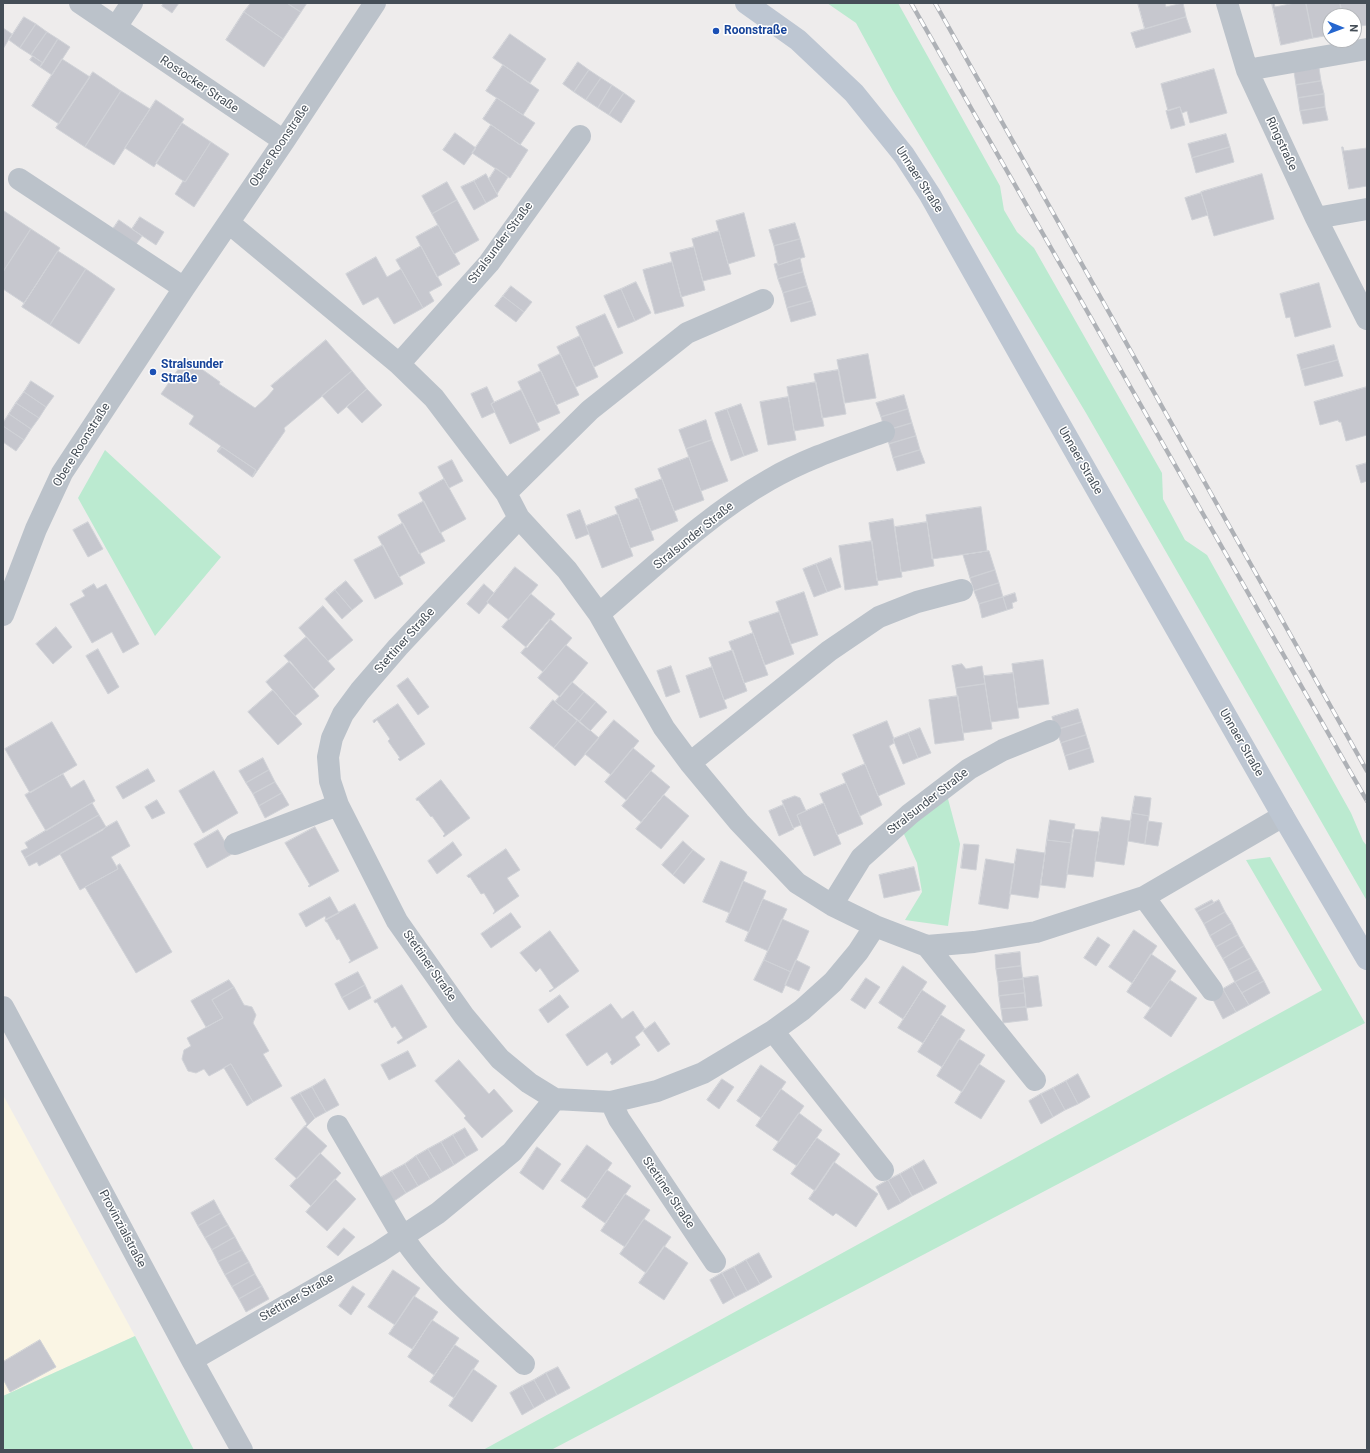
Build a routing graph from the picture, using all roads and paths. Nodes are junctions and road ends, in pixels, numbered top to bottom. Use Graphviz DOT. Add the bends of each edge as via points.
graph roads {
  1 [pos="80,3"];
  2 [pos="132,3"];
  3 [pos="374,3"];
  4 [pos="746,3"];
  5 [pos="1227,3"];
  6 [pos="116,27"];
  7 [pos="1367,49"];
  8 [pos="1247,70"];
  9 [pos="580,136"];
  10 [pos="284,141"];
  11 [pos="19,179"];
  12 [pos="1367,209"];
  13 [pos="1316,218"];
  14 [pos="229,223"];
  15 [pos="184,288"];
  16 [pos="763,300"];
  17 [pos="1367,319"];
  18 [pos="399,364"];
  19 [pos="884,432"];
  20 [pos="506,493"];
  21 [pos="519,518"];
  22 [pos="962,590"];
  23 [pos="599,614"];
  24 [pos="3,615"];
  25 [pos="1050,731"];
  26 [pos="690,763"];
  27 [pos="338,805"];
  28 [pos="1283,816"];
  29 [pos="235,844"];
  30 [pos="1144,897"];
  31 [pos="832,905"];
  32 [pos="875,926"];
  33 [pos="926,946"];
  34 [pos="1367,959"];
  35 [pos="1212,990"];
  36 [pos="3,1006"];
  37 [pos="773,1030"];
  38 [pos="1035,1080"];
  39 [pos="555,1100"];
  40 [pos="611,1102"];
  41 [pos="338,1126"];
  42 [pos="883,1170"];
  43 [pos="403,1237"];
  44 [pos="715,1262"];
  45 [pos="192,1360"];
  46 [pos="524,1364"];
  47 [pos="242,1450"];
  1 -- 6 [label="street, Rostocker Straße"];
  2 -- 6 [label="street"];
  3 -- 10 [label="street, Obere Roonstraße"];
  4 -- 28 [label="main road, Unnaer Straße" via="798,40 854,93 904,155 930,195"];
  5 -- 8 [label="street, Ringstraße"];
  6 -- 10 [label="street, Rostocker Straße"];
  7 -- 8 [label="street"];
  8 -- 13 [label="street, Ringstraße"];
  9 -- 18 [label="street, Stralsunder Straße" via="489,264"];
  10 -- 14 [label="street, Obere Roonstraße"];
  11 -- 15 [label="street"];
  12 -- 13 [label="street"];
  13 -- 17 [label="street, Ringstraße"];
  14 -- 15 [label="street, Obere Roonstraße"];
  14 -- 18 [label="street"];
  15 -- 24 [label="street, Obere Roonstraße" via="62,473 36,528"];
  16 -- 20 [label="street" via="687,333 590,410"];
  18 -- 20 [label="street" via="434,398"];
  19 -- 23 [label="street, Stralsunder Straße" via="813,458 768,480 711,518"];
  20 -- 21 [label="street"];
  21 -- 23 [label="street" via="567,570"];
  21 -- 27 [label="street, Stettiner Straße" via="398,647 344,714 332,738 328,757 330,781"];
  22 -- 26 [label="street" via="917,602 880,617 829,651"];
  23 -- 26 [label="street" via="664,728"];
  25 -- 31 [label="street, Stralsunder Straße" via="1003,750 976,765 910,814 861,858"];
  26 -- 31 [label="street" via="739,822 797,883"];
  27 -- 29 [label="street"];
  27 -- 39 [label="street, Stettiner Straße" via="397,921 464,1016 500,1059"];
  28 -- 30 [label="street"];
  28 -- 34 [label="main road, Unnaer Straße"];
  30 -- 33 [label="street" via="1036,932 974,942"];
  30 -- 35 [label="street"];
  31 -- 32 [label="street"];
  32 -- 33 [label="street"];
  32 -- 37 [label="street" via="833,982 802,1010"];
  33 -- 38 [label="street"];
  36 -- 45 [label="street, Provinzialstraße"];
  37 -- 40 [label="street" via="703,1073 657,1091"];
  37 -- 42 [label="street"];
  39 -- 40 [label="street"];
  39 -- 43 [label="street, Stettiner Straße" via="512,1152 438,1213"];
  40 -- 44 [label="street, Stettiner Straße" via="619,1120"];
  41 -- 43 [label="street"];
  43 -- 45 [label="street, Stettiner Straße"];
  43 -- 46 [label="street" via="461,1305"];
  45 -- 47 [label="street, Provinzialstraße"];
}
